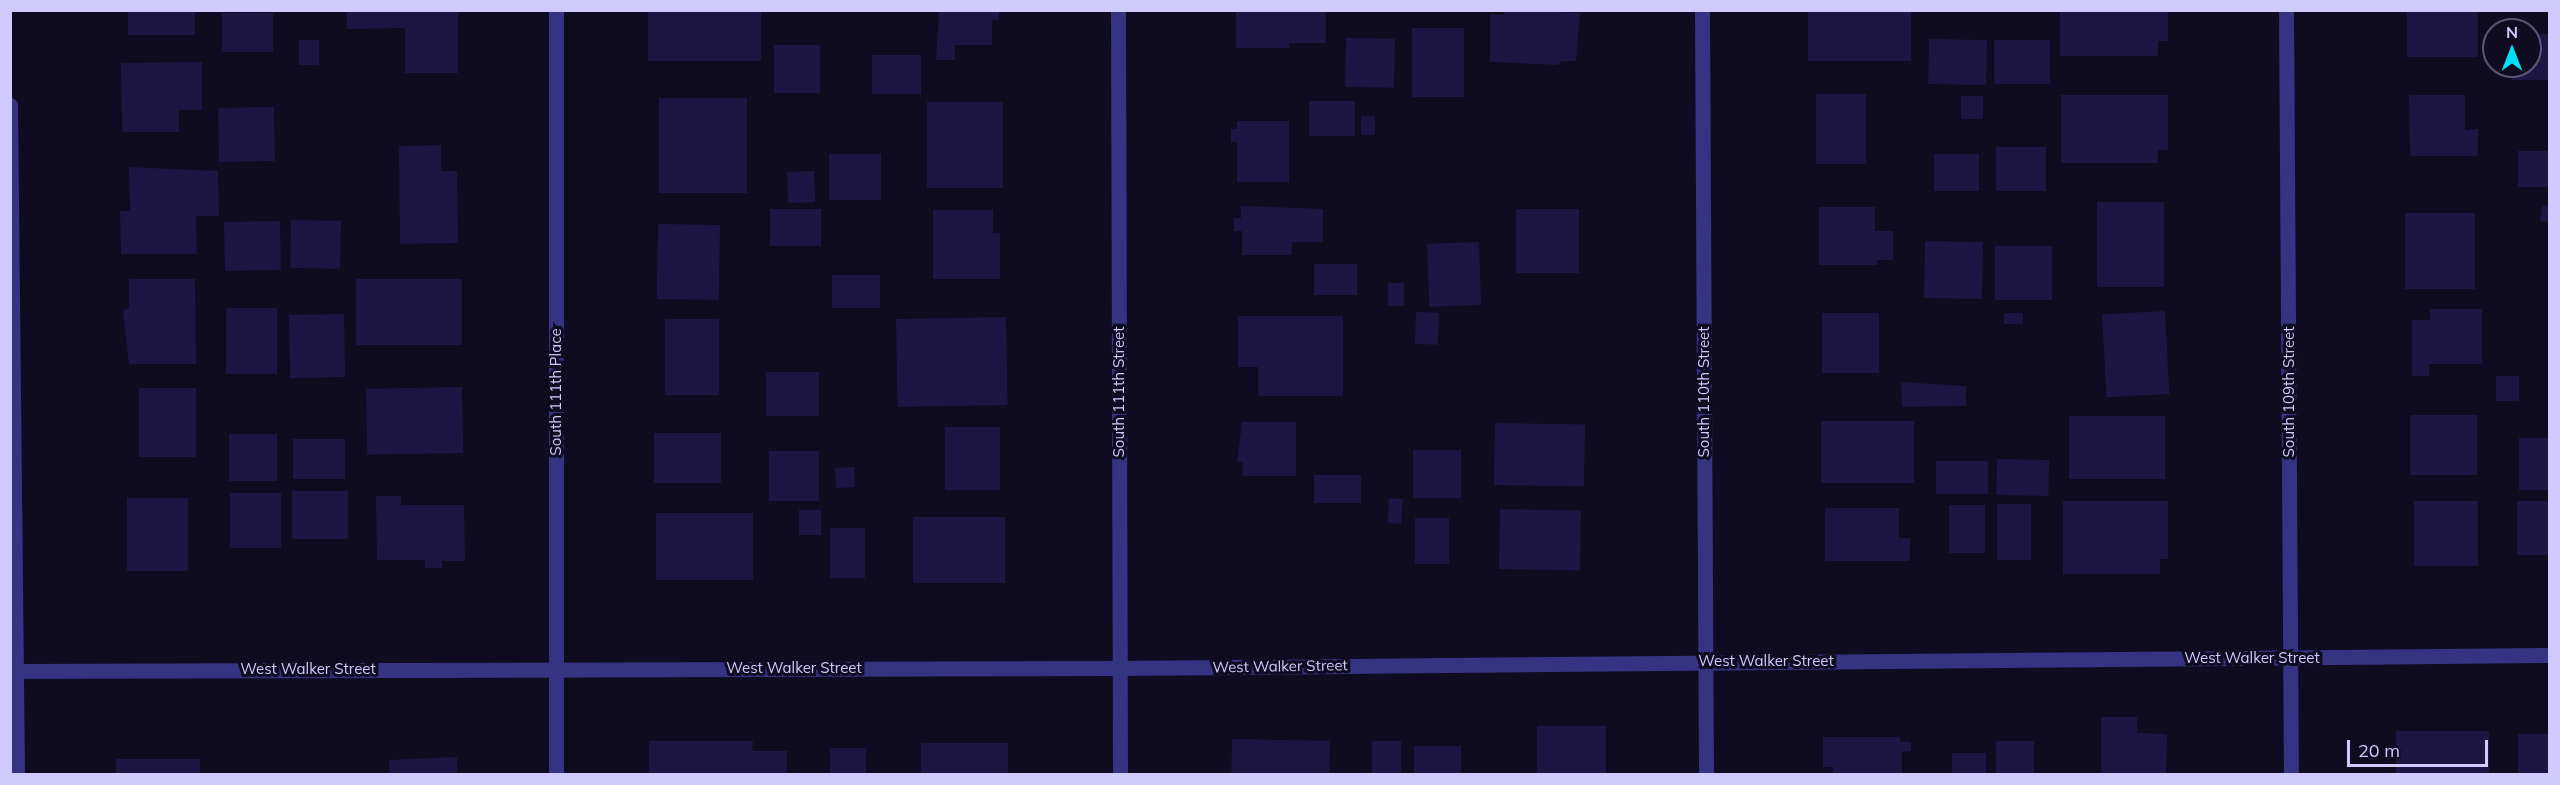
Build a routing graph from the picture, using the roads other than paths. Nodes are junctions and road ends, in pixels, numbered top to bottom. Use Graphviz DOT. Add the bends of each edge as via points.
graph roads {
  1 [pos="556,10"];
  2 [pos="1118,10"];
  3 [pos="1702,10"];
  4 [pos="2286,10"];
  5 [pos="10,105"];
  6 [pos="2550,655"];
  7 [pos="2291,658"];
  8 [pos="1705,661"];
  9 [pos="556,668"];
  10 [pos="1120,668"];
  11 [pos="14,671"];
  12 [pos="17,774"];
  13 [pos="556,774"];
  14 [pos="1120,774"];
  15 [pos="1706,774"];
  16 [pos="2291,774"];
  1 -- 9 [label="street, South 111th Place"];
  2 -- 10 [label="street, South 111th Street"];
  3 -- 8 [label="street, South 110th Street"];
  4 -- 7 [label="street, South 109th Street"];
  5 -- 11 [label="street"];
  6 -- 7 [label="street, West Walker Street"];
  7 -- 8 [label="street, West Walker Street"];
  7 -- 16 [label="street, South 109th Street"];
  8 -- 10 [label="street, West Walker Street"];
  8 -- 15 [label="street, South 110th Street"];
  9 -- 10 [label="street, West Walker Street"];
  9 -- 11 [label="street, West Walker Street"];
  9 -- 13 [label="street, South 111th Place"];
  10 -- 14 [label="street, South 111th Street"];
  11 -- 12 [label="street"];
}
